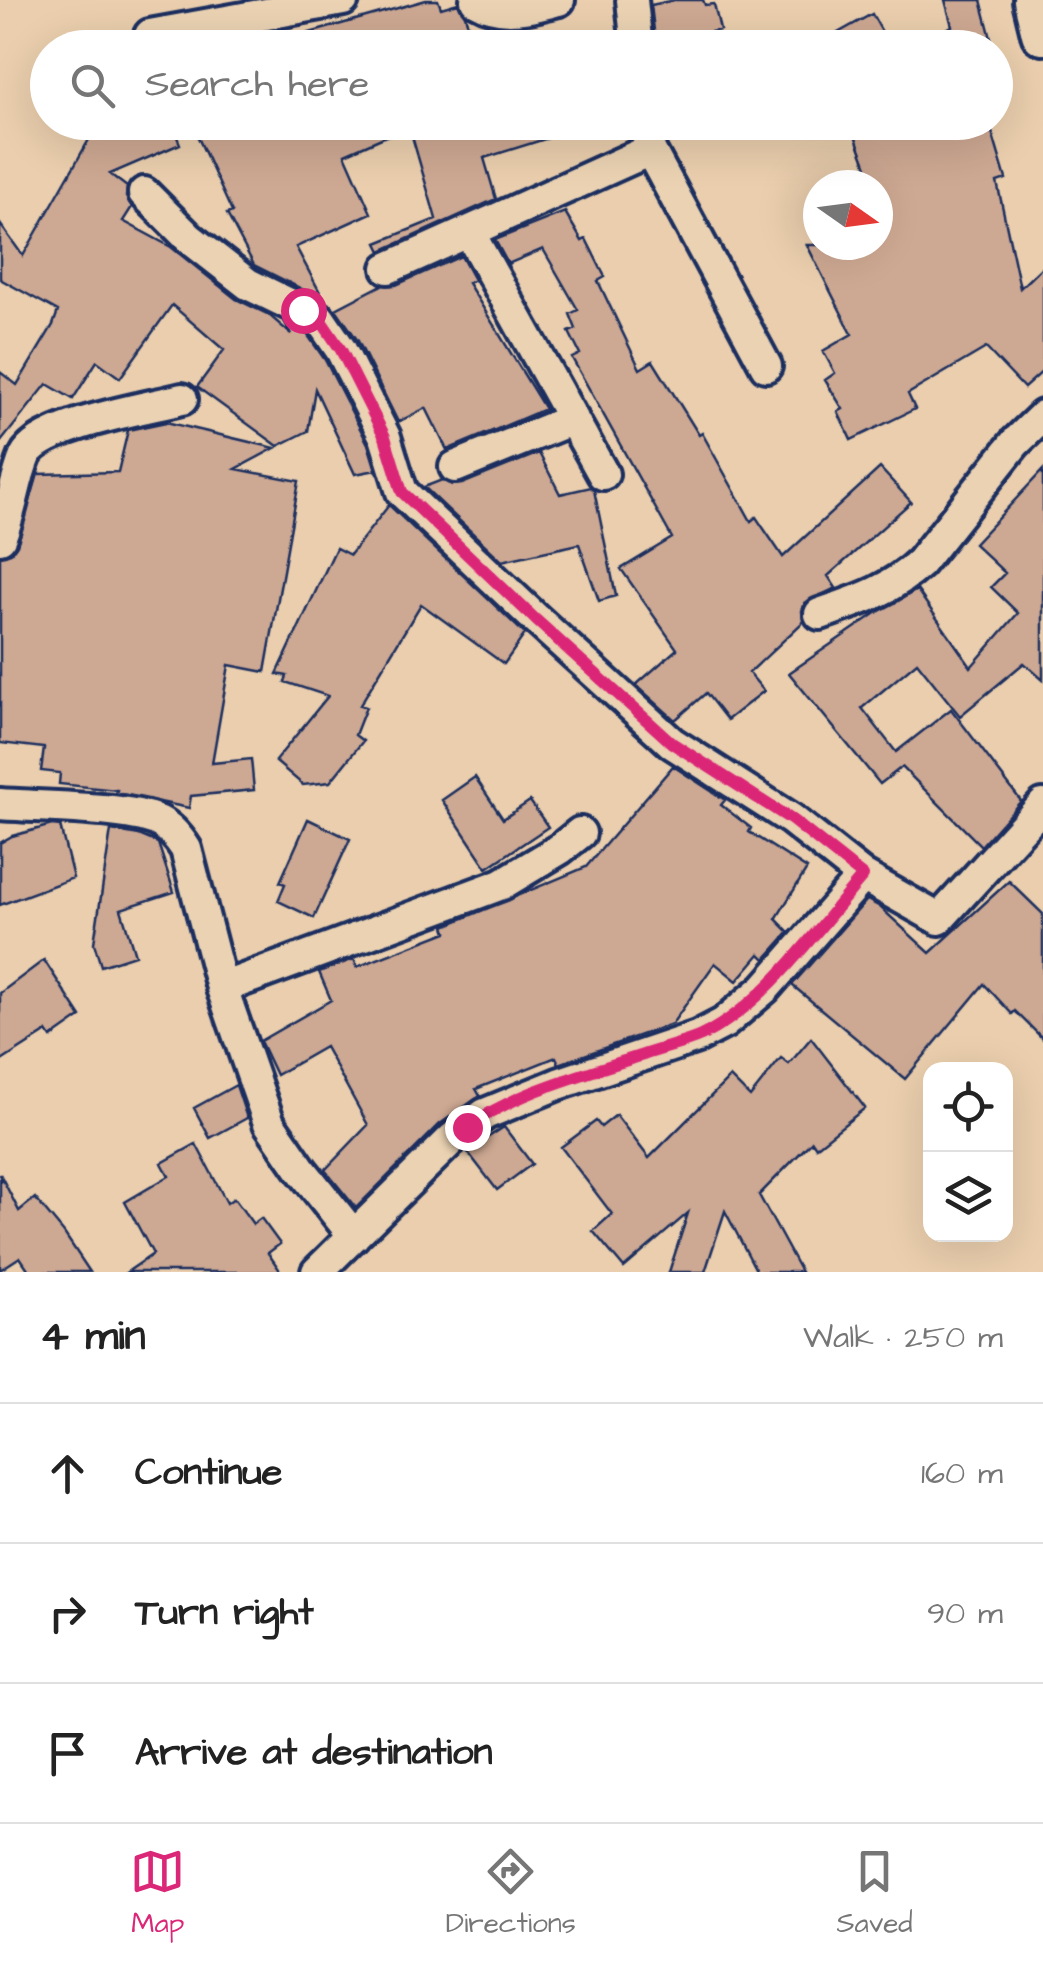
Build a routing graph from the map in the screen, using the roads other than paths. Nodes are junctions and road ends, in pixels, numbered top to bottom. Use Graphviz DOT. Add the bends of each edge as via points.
graph roads {
  1 [pos="343,0"];
  2 [pos="476,0"];
  3 [pos="560,0"];
  4 [pos="632,0"];
  5 [pos="1035,0"];
  6 [pos="178,30"];
  7 [pos="634,30"];
  8 [pos="1043,34"];
  9 [pos="641,140"];
  10 [pos="650,140"];
  11 [pos="144,194"];
  12 [pos="469,232"];
  13 [pos="388,268"];
  14 [pos="766,366"];
  15 [pos="182,398"];
  16 [pos="1043,416"];
  17 [pos="573,419"];
  18 [pos="455,467"];
  19 [pos="604,474"];
  20 [pos="0,538"];
  21 [pos="820,614"];
  22 [pos="0,804"];
  23 [pos="1043,806"];
  24 [pos="580,832"];
  25 [pos="863,876"];
  26 [pos="222,988"];
  27 [pos="354,1236"];
  28 [pos="317,1272"];
  1 -- 6 [label="street"];
  2 -- 3 [label="street" via="515,10"];
  4 -- 7 [label="street"];
  5 -- 8 [label="street"];
  9 -- 12 [label="street"];
  10 -- 14 [label="street"];
  11 -- 25 [label="street" via="248,284 320,319 385,437 402,492 536,620 672,743 792,820"];
  12 -- 13 [label="street"];
  12 -- 17 [label="street"];
  15 -- 20 [label="street" via="35,442"];
  16 -- 21 [label="street" via="920,564 869,597"];
  17 -- 18 [label="street"];
  17 -- 19 [label="street"];
  22 -- 26 [label="street" via="135,815 178,837"];
  23 -- 25 [label="street" via="939,919"];
  24 -- 26 [label="street" via="502,884"];
  25 -- 27 [label="street" via="765,988 724,1023 485,1114"];
  26 -- 27 [label="street" via="269,1123"];
  27 -- 28 [label="street"];
}
